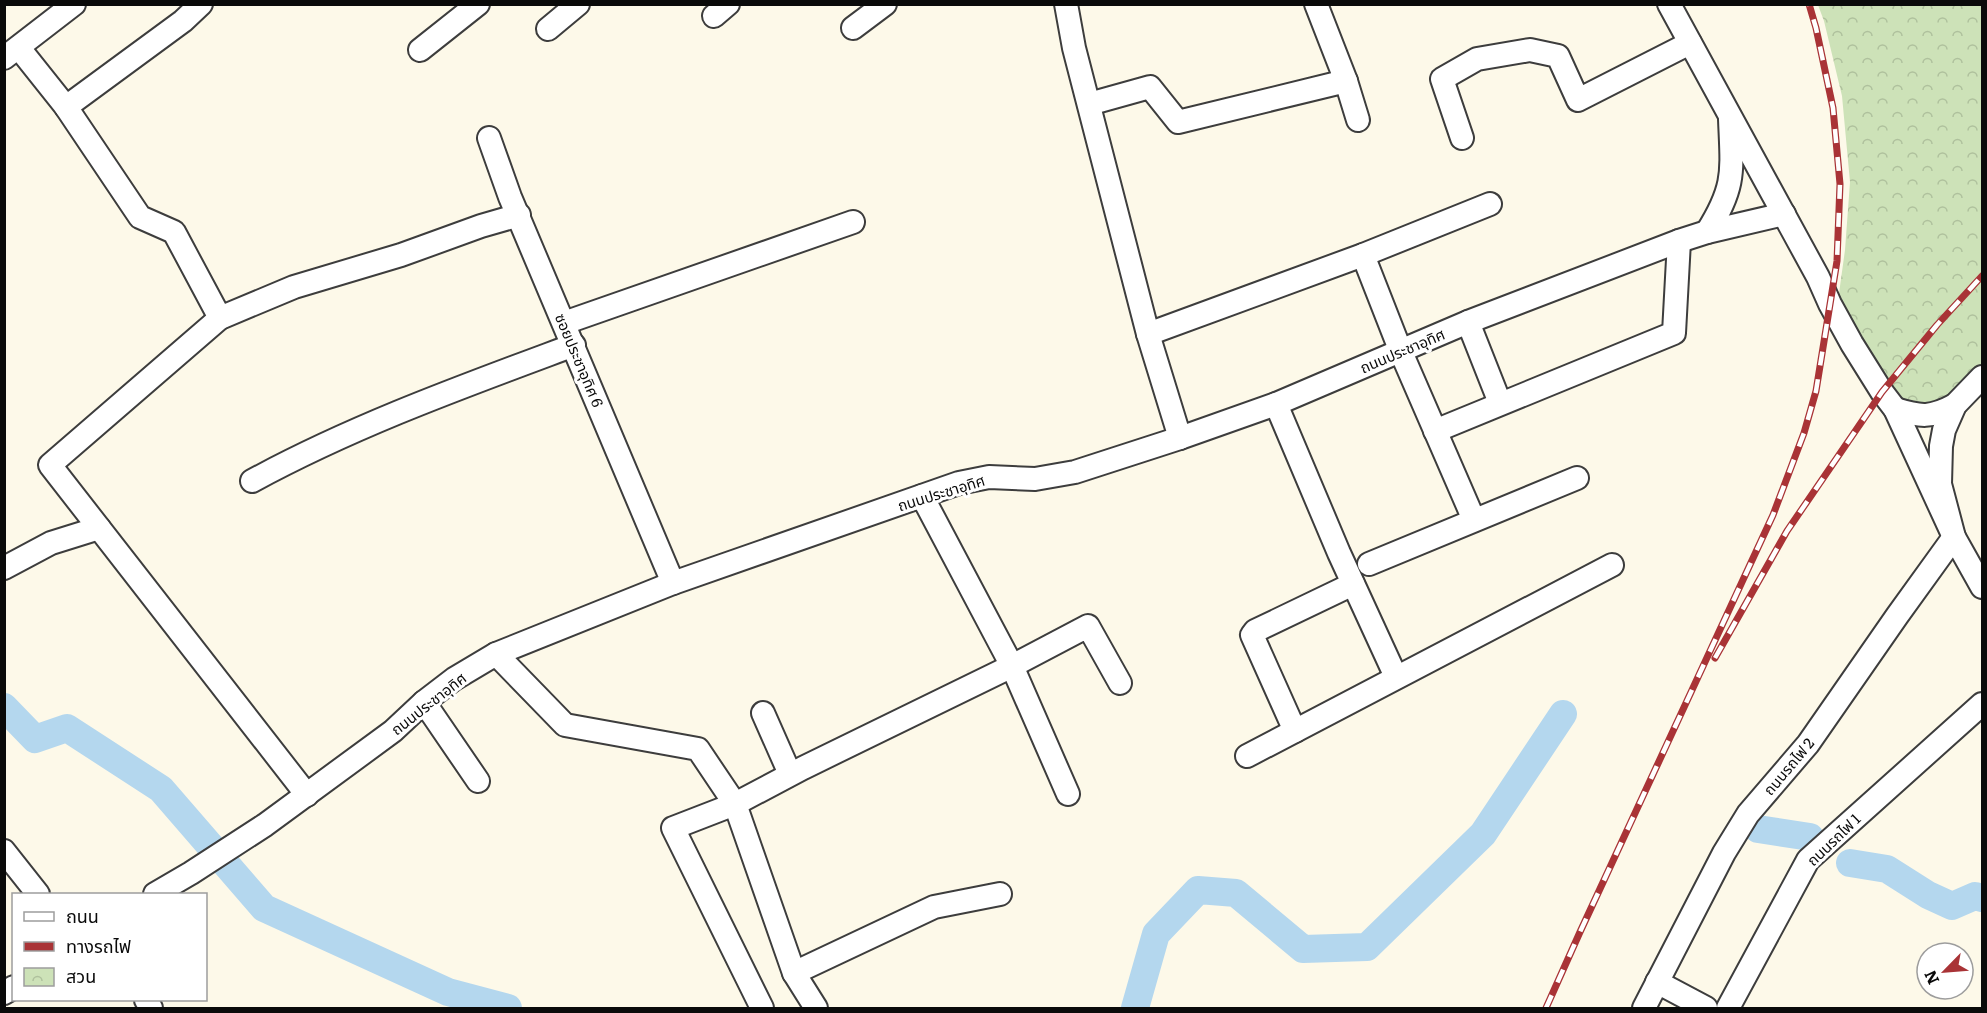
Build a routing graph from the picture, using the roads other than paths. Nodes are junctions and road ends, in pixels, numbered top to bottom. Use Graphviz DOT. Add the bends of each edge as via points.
graph roads {
  1 [pos="74,4"];
  2 [pos="201,4"];
  3 [pos="478,4"];
  4 [pos="578,4"];
  5 [pos="885,4"];
  6 [pos="1066,4"];
  7 [pos="1316,4"];
  8 [pos="1669,4"];
  9 [pos="853,28"];
  10 [pos="548,29"];
  11 [pos="1690,43"];
  12 [pos="420,50"];
  13 [pos="12,53"];
  14 [pos="1346,81"];
  15 [pos="1089,104"];
  16 [pos="66,107"];
  17 [pos="1730,114"];
  18 [pos="1358,120"];
  19 [pos="489,138"];
  20 [pos="1462,138"];
  21 [pos="1490,204"];
  22 [pos="1784,214"];
  23 [pos="519,215"];
  24 [pos="853,222"];
  25 [pos="1707,232"];
  26 [pos="1678,241"];
  27 [pos="1363,255"];
  28 [pos="220,318"];
  29 [pos="1468,322"];
  30 [pos="564,323"];
  31 [pos="1148,334"];
  32 [pos="574,345"];
  33 [pos="1401,352"];
  34 [pos="1983,377"];
  35 [pos="1500,403"];
  36 [pos="1276,404"];
  37 [pos="1955,405"];
  38 [pos="1895,409"];
  39 [pos="1435,431"];
  40 [pos="1180,438"];
  41 [pos="1577,478"];
  42 [pos="252,481"];
  43 [pos="922,496"];
  44 [pos="1474,520"];
  45 [pos="99,528"];
  46 [pos="1954,537"];
  47 [pos="1369,564"];
  48 [pos="1612,566"];
  49 [pos="4,568"];
  50 [pos="673,583"];
  51 [pos="1353,584"];
  52 [pos="1983,587"];
  53 [pos="496,654"];
  54 [pos="1012,666"];
  55 [pos="1396,677"];
  56 [pos="1120,683"];
  57 [pos="424,702"];
  58 [pos="1983,704"];
  59 [pos="763,713"];
  60 [pos="1295,731"];
  61 [pos="1247,756"];
  62 [pos="790,774"];
  63 [pos="478,781"];
  64 [pos="1068,794"];
  65 [pos="307,795"];
  66 [pos="735,804"];
  67 [pos="4,851"];
  68 [pos="37,893"];
  69 [pos="157,893"];
  70 [pos="1000,894"];
  71 [pos="794,973"];
  72 [pos="1657,982"];
  73 [pos="762,1008"];
  74 [pos="816,1008"];
  75 [pos="1644,1008"];
  76 [pos="1679,1008"];
  77 [pos="1706,1008"];
  78 [pos="1728,1008"];
  1 -- 13 [label="street"];
  2 -- 16 [label="street"];
  3 -- 12 [label="street"];
  4 -- 10 [label="street"];
  5 -- 9 [label="street"];
  6 -- 15 [label="street"];
  7 -- 14 [label="street"];
  8 -- 11 [label="street"];
  11 -- 17 [label="street"];
  11 -- 20 [label="street" via="1578,100 1558,56 1530,50 1477,59 1442,79"];
  13 -- 16 [label="street"];
  14 -- 15 [label="street" via="1178,122 1150,87"];
  14 -- 18 [label="street"];
  15 -- 31 [label="street"];
  16 -- 28 [label="street" via="140,217 174,232"];
  17 -- 22 [label="street"];
  17 -- 25 [label="street" via="1731,183"];
  19 -- 23 [label="street, ซอยประชาอุทิศ 6"];
  21 -- 27 [label="street"];
  22 -- 25 [label="street, ถนนประชาอุทิศ"];
  22 -- 38 [label="street" via="1852,344"];
  23 -- 28 [label="street" via="294,287"];
  23 -- 30 [label="street, ซอยประชาอุทิศ 6"];
  24 -- 30 [label="street"];
  25 -- 26 [label="street, ถนนประชาอุทิศ"];
  26 -- 29 [label="street, ถนนประชาอุทิศ"];
  26 -- 35 [label="street" via="1674,333"];
  27 -- 31 [label="street"];
  27 -- 33 [label="street"];
  28 -- 45 [label="street" via="50,465"];
  29 -- 33 [label="street, ถนนประชาอุทิศ"];
  29 -- 35 [label="street"];
  30 -- 32 [label="street, ซอยประชาอุทิศ 6"];
  31 -- 40 [label="street"];
  32 -- 42 [label="street" via="368,424"];
  32 -- 50 [label="street, ซอยประชาอุทิศ 6"];
  33 -- 36 [label="street, ถนนประชาอุทิศ"];
  33 -- 39 [label="street"];
  34 -- 37 [label="street"];
  35 -- 39 [label="street"];
  36 -- 40 [label="street, ถนนประชาอุทิศ"];
  36 -- 51 [label="street"];
  37 -- 38 [label="street" via="1926,416"];
  37 -- 46 [label="street" via="1944,430 1940,476"];
  38 -- 46 [label="street"];
  39 -- 44 [label="street"];
  40 -- 43 [label="street, ถนนประชาอุทิศ" via="1075,472 1035,479 989,477"];
  41 -- 44 [label="street"];
  43 -- 50 [label="street, ถนนประชาอุทิศ"];
  43 -- 54 [label="street"];
  44 -- 47 [label="street"];
  45 -- 49 [label="street" via="51,543"];
  45 -- 65 [label="street"];
  46 -- 52 [label="street"];
  46 -- 72 [label="street, ถนนรถไฟ 2" via="1808,744 1748,814"];
  48 -- 55 [label="street"];
  50 -- 53 [label="street, ถนนประชาอุทิศ"];
  51 -- 55 [label="street"];
  51 -- 60 [label="street" via="1252,635"];
  53 -- 57 [label="street, ถนนประชาอุทิศ"];
  53 -- 66 [label="street" via="565,725 698,749"];
  54 -- 56 [label="street" via="1088,626"];
  54 -- 62 [label="street"];
  54 -- 64 [label="street"];
  55 -- 60 [label="street"];
  57 -- 63 [label="street"];
  57 -- 65 [label="street, ถนนประชาอุทิศ" via="393,731"];
  58 -- 78 [label="street, ถนนรถไฟ 1" via="1808,860"];
  59 -- 62 [label="street"];
  60 -- 61 [label="street"];
  62 -- 66 [label="street"];
  65 -- 69 [label="street, ถนนประชาอุทิศ"];
  66 -- 71 [label="street"];
  66 -- 73 [label="street" via="673,828"];
  67 -- 68 [label="street"];
  70 -- 71 [label="street" via="934,907"];
  71 -- 74 [label="street"];
  72 -- 75 [label="street, ถนนรถไฟ 2"];
  72 -- 77 [label="street"];
  76 -- 77 [label="street"];
}
